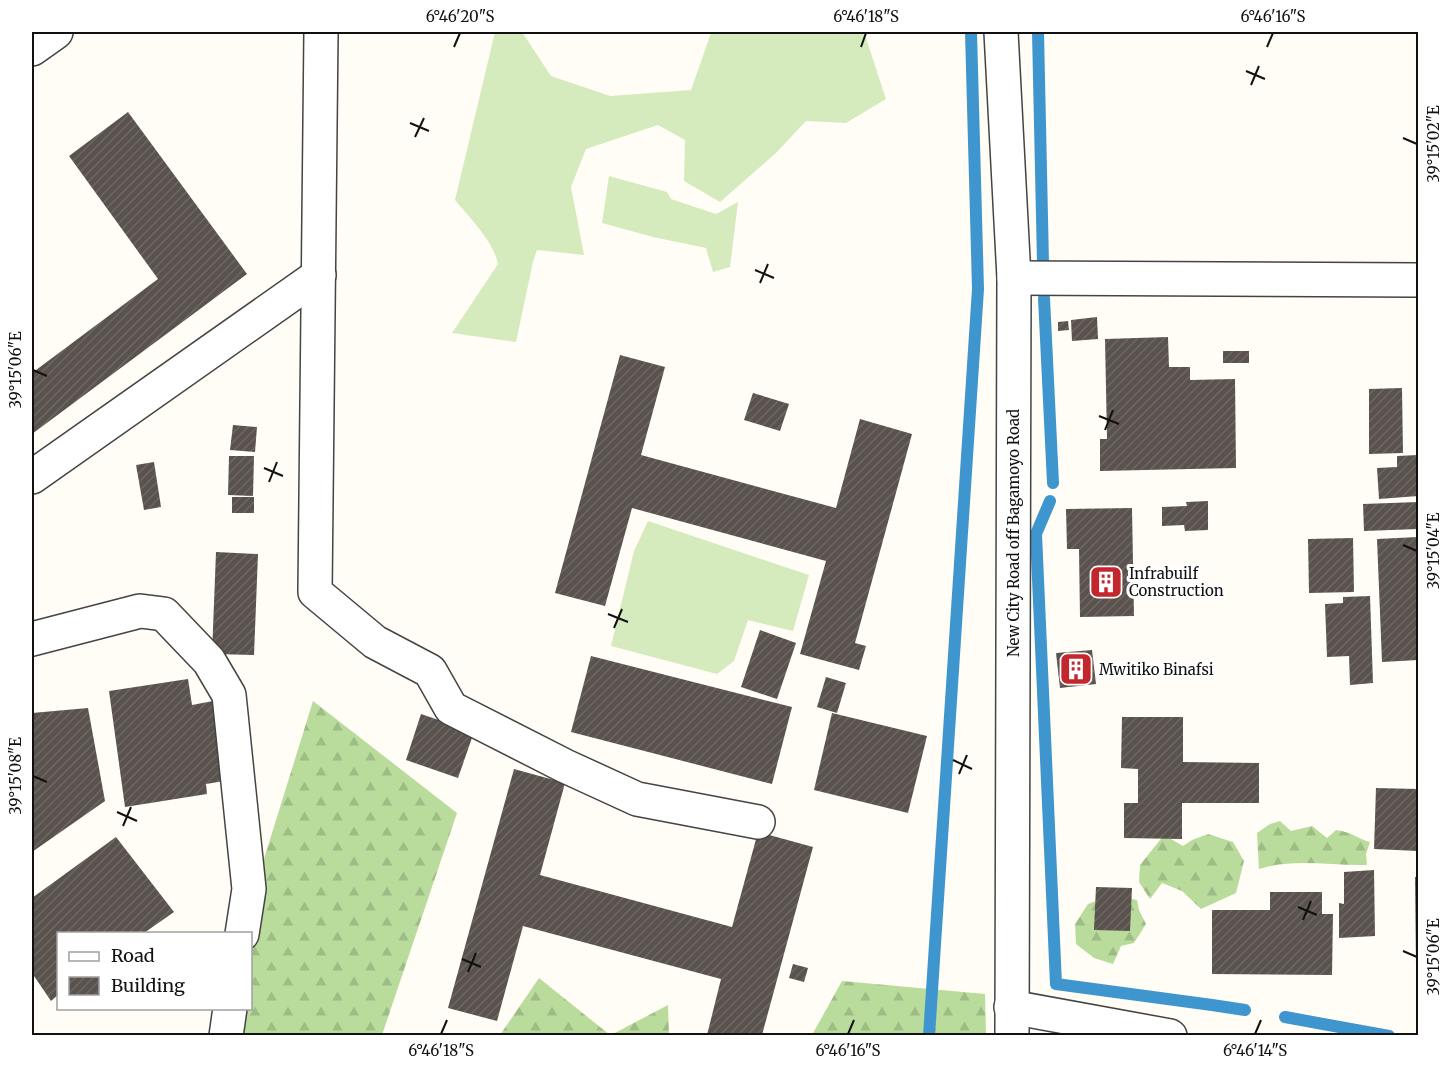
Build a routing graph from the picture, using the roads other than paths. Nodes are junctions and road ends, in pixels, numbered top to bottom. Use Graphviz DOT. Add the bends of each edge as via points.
graph roads {
  1 [pos="56,32"];
  2 [pos="321,32"];
  3 [pos="1001,32"];
  4 [pos="32,49"];
  5 [pos="319,276"];
  6 [pos="1014,278"];
  7 [pos="1419,280"];
  8 [pos="32,477"];
  9 [pos="32,639"];
  10 [pos="758,822"];
  11 [pos="242,932"];
  12 [pos="230,1010"];
  13 [pos="1012,1021"];
  14 [pos="226,1035"];
  15 [pos="1170,1035"];
  1 -- 4 [label="street"];
  2 -- 5 [label="street"];
  3 -- 6 [label="street, New City Road off Bagamoyo Road"];
  5 -- 8 [label="street"];
  5 -- 10 [label="street" via="315,592 375,642 430,671 451,708 637,799"];
  6 -- 7 [label="street"];
  6 -- 13 [label="street, New City Road off Bagamoyo Road"];
  9 -- 11 [label="street" via="140,612 164,614 209,661 229,695 249,889"];
  12 -- 14 [label="street"];
  13 -- 15 [label="street"];
}
